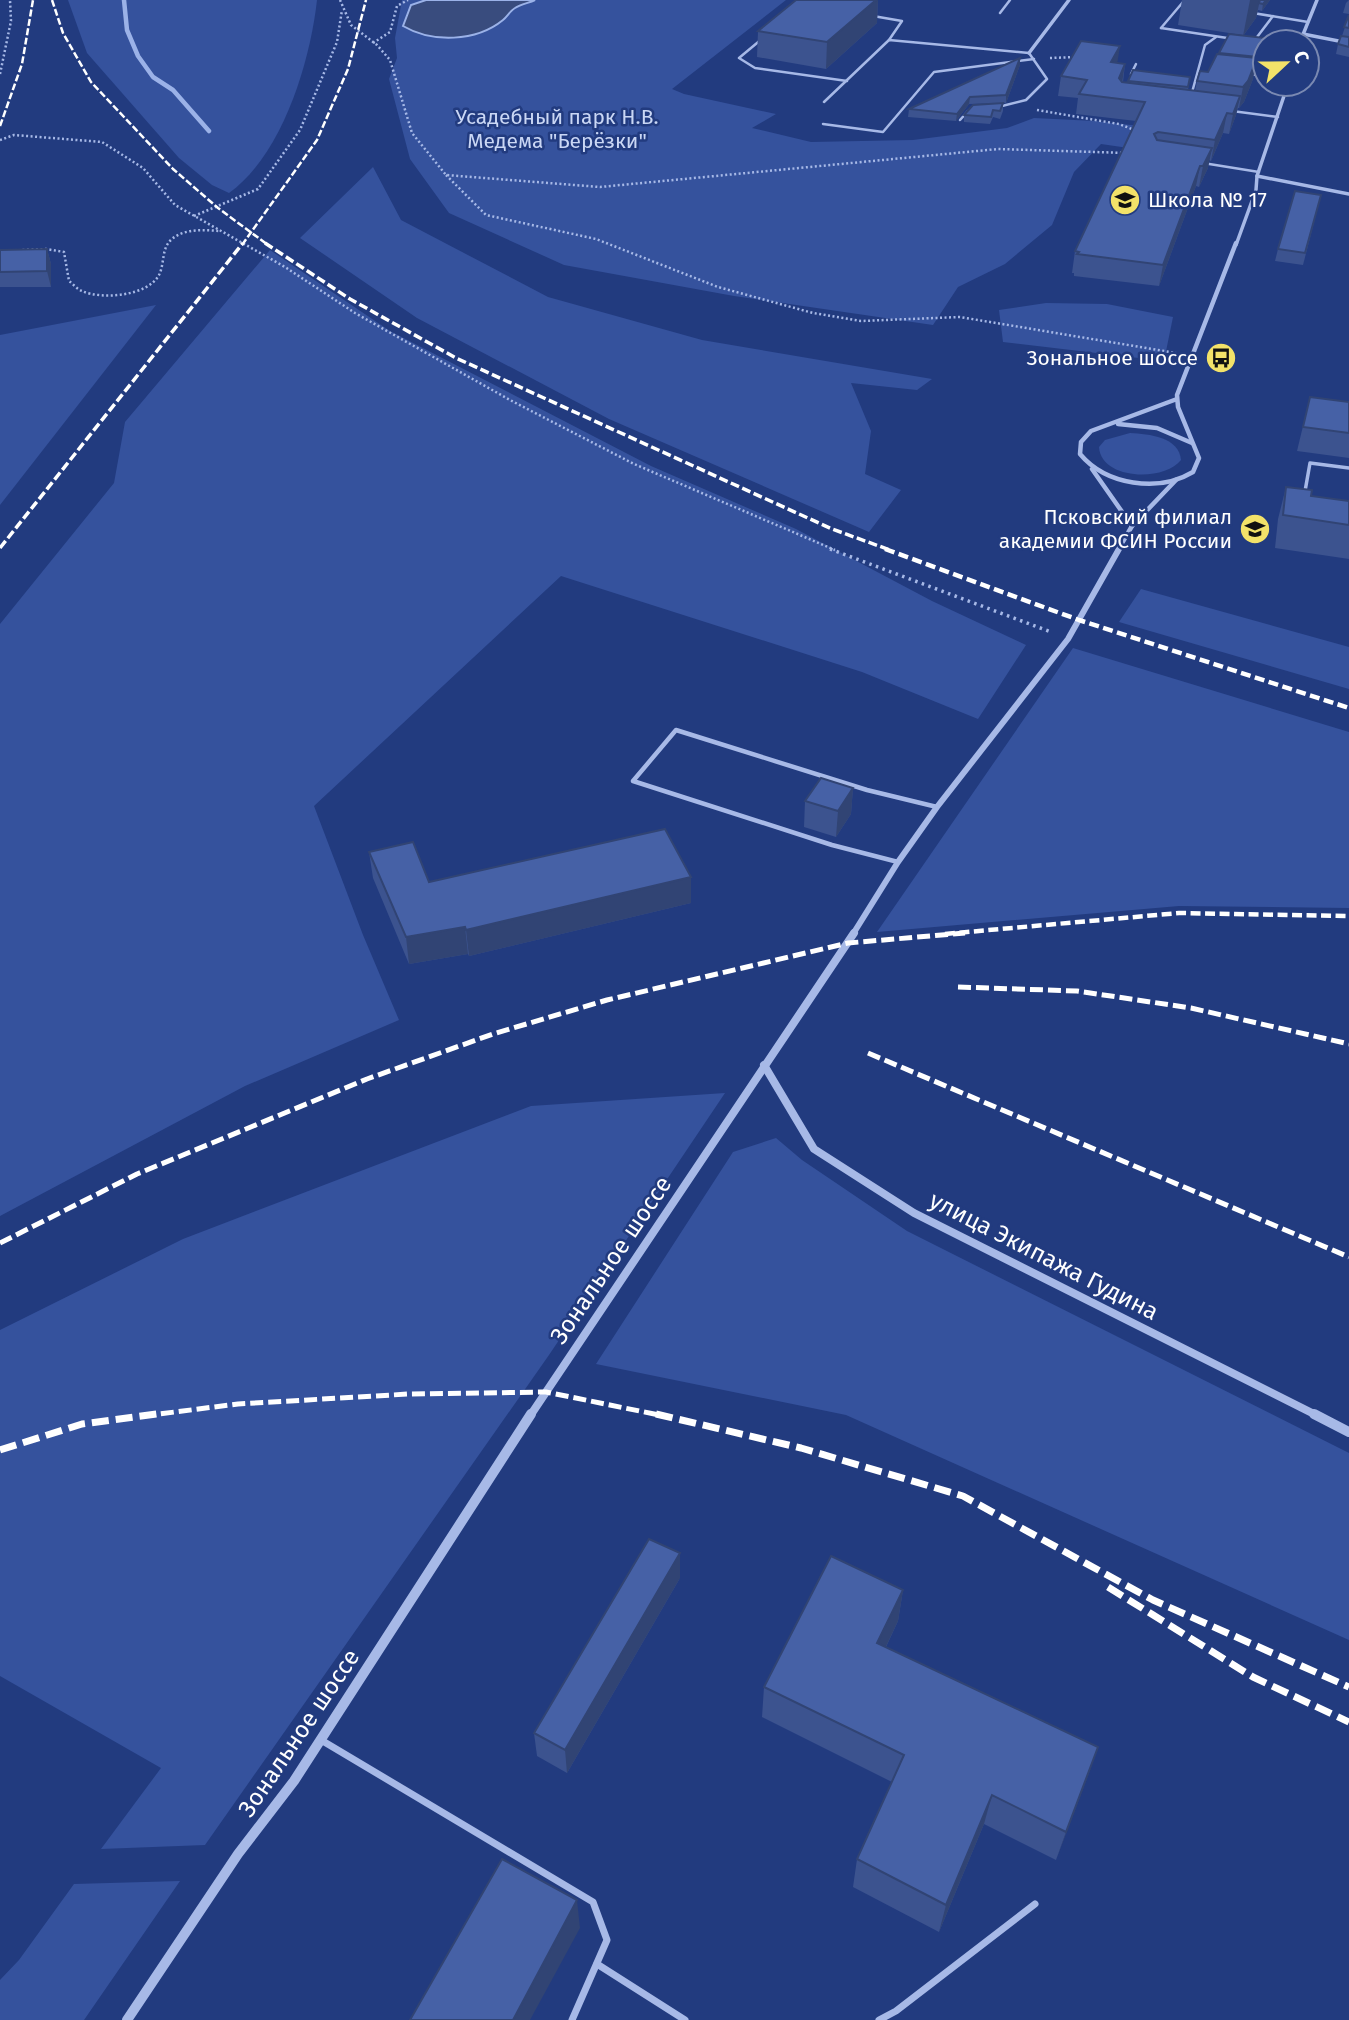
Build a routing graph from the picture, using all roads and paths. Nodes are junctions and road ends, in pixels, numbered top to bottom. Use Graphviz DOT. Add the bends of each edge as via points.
graph roads {
  1 [pos="10,0"];
  2 [pos="340,0"];
  3 [pos="408,0"];
  4 [pos="1010,0"];
  5 [pos="1069,0"];
  6 [pos="1317,0"];
  7 [pos="1196,4"];
  8 [pos="342,9"];
  9 [pos="1247,12"];
  10 [pos="1000,13"];
  11 [pos="863,15"];
  12 [pos="1273,16"];
  13 [pos="1308,22"];
  14 [pos="1264,28"];
  15 [pos="1306,28"];
  16 [pos="766,34"];
  17 [pos="1216,37"];
  18 [pos="1321,38"];
  19 [pos="889,40"];
  20 [pos="1241,41"];
  21 [pos="373,43"];
  22 [pos="1349,43"];
  23 [pos="1029,53"];
  24 [pos="1078,57"];
  25 [pos="1034,60"];
  26 [pos="1136,64"];
  27 [pos="1239,73"];
  28 [pos="0,74"];
  29 [pos="1251,74"];
  30 [pos="1131,75"];
  31 [pos="847,81"];
  32 [pos="1284,98"];
  33 [pos="824,103"];
  34 [pos="1188,105"];
  35 [pos="1019,106"];
  36 [pos="995,107"];
  37 [pos="971,108"];
  38 [pos="1225,110"];
  39 [pos="1278,117"];
  40 [pos="960,120"];
  41 [pos="824,124"];
  42 [pos="1140,132"];
  43 [pos="0,140"];
  44 [pos="1133,153"];
  45 [pos="1203,163"];
  46 [pos="1258,174"];
  47 [pos="446,175"];
  48 [pos="1349,194"];
  49 [pos="194,216"];
  50 [pos="221,231"];
  51 [pos="0,251"];
  52 [pos="1174,352"];
  53 [pos="1177,399"];
  54 [pos="1111,425"];
  55 [pos="1192,443"];
  56 [pos="1091,467"];
  57 [pos="1349,468"];
  58 [pos="1176,480"];
  59 [pos="1302,508"];
  60 [pos="1132,526"];
  61 [pos="1068,639"];
  62 [pos="937,807"];
  63 [pos="898,862"];
  64 [pos="764,1065"];
  65 [pos="1349,1432"];
  66 [pos="321,1740"];
  67 [pos="1035,1904"];
  68 [pos="597,1964"];
  69 [pos="127,2020"];
  70 [pos="572,2020"];
  71 [pos="685,2020"];
  72 [pos="879,2020"];
  1 -- 28 [label="path" via="11,21"];
  2 -- 8 [label="path"];
  3 -- 21 [label="path" via="397,6 390,34"];
  4 -- 10 [label="lane"];
  5 -- 23 [label="street"];
  6 -- 13 [label="street"];
  7 -- 17 [label="lane" via="1183,2 1161,28"];
  8 -- 21 [label="path" via="356,32"];
  8 -- 49 [label="path" via="337,42 300,130 258,189"];
  9 -- 12 [label="lane"];
  11 -- 19 [label="lane" via="902,21"];
  12 -- 13 [label="lane"];
  12 -- 14 [label="lane"];
  13 -- 15 [label="street"];
  16 -- 31 [label="lane" via="738,58 755,68"];
  17 -- 20 [label="lane"];
  17 -- 34 [label="lane" via="1206,45"];
  18 -- 22 [label="street"];
  19 -- 23 [label="lane"];
  19 -- 31 [label="lane"];
  21 -- 47 [label="path" via="390,63 411,133"];
  23 -- 25 [label="lane"];
  24 -- 25 [label="path"];
  25 -- 35 [label="lane" via="1046,79 1029,101"];
  25 -- 41 [label="lane" via="934,72 883,132"];
  26 -- 30 [label="lane"];
  27 -- 29 [label="lane"];
  31 -- 33 [label="lane"];
  32 -- 39 [label="street"];
  35 -- 36 [label="lane"];
  35 -- 42 [label="path"];
  37 -- 40 [label="lane"];
  38 -- 39 [label="lane"];
  39 -- 46 [label="street"];
  43 -- 49 [label="path" via="14,135 102,142 143,167 175,205"];
  44 -- 47 [label="path" via="998,149 600,187"];
  45 -- 46 [label="lane"];
  46 -- 48 [label="street"];
  46 -- 53 [label="street" via="1256,190"];
  47 -- 52 [label="path" via="486,215 596,239 718,287 813,313 861,321 960,317"];
  49 -- 50 [label="path"];
  50 -- 51 [label="path" via="177,235 164,247 158,277 127,294 83,291 69,281 64,252"];
  50 -- 61 [label="path" via="367,320 634,464 802,538"];
  53 -- 54 [label="street"];
  53 -- 55 [label="street, Зональное шоссе"];
  54 -- 55 [label="street" via="1160,427"];
  54 -- 56 [label="street" via="1091,431 1081,442 1080,454"];
  55 -- 58 [label="street, Зональное шоссе" via="1199,464"];
  56 -- 58 [label="street" via="1136,483"];
  56 -- 60 [label="street"];
  57 -- 59 [label="lane" via="1310,463"];
  58 -- 60 [label="street, Зональное шоссе"];
  60 -- 61 [label="street, Зональное шоссе"];
  61 -- 62 [label="street, Зональное шоссе"];
  62 -- 63 [label="street, Зональное шоссе"];
  62 -- 63 [label="lane" via="867,790 676,730 633,781"];
  63 -- 64 [label="street, Зональное шоссе"];
  64 -- 65 [label="street, улица Экипажа Гудина" via="814,1150 903,1206"];
  64 -- 66 [label="street, Зональное шоссе"];
  66 -- 68 [label="lane" via="593,1902 607,1941"];
  66 -- 69 [label="street, Зональное шоссе"];
  67 -- 72 [label="lane"];
  68 -- 70 [label="lane"];
  68 -- 71 [label="lane"];
}
